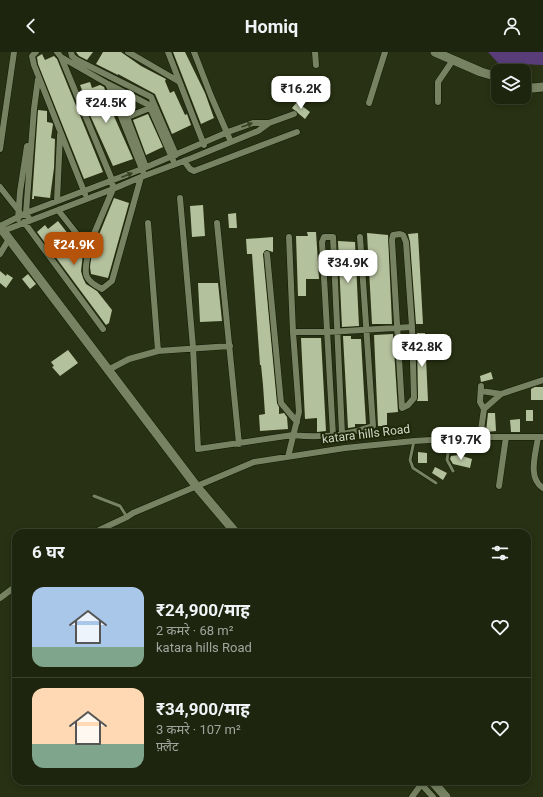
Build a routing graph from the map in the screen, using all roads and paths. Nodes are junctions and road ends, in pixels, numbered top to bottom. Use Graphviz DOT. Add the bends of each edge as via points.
graph roads {
  1 [pos="14,52"];
  2 [pos="36,52"];
  3 [pos="57,52"];
  4 [pos="71,52"];
  5 [pos="128,52"];
  6 [pos="168,52"];
  7 [pos="194,52"];
  8 [pos="315,52"];
  9 [pos="386,52"];
  10 [pos="438,53"];
  11 [pos="61,57"];
  12 [pos="453,60"];
  13 [pos="316,64"];
  14 [pos="491,74"];
  15 [pos="39,78"];
  16 [pos="178,81"];
  17 [pos="108,84"];
  18 [pos="531,87"];
  19 [pos="543,87"];
  20 [pos="438,102"];
  21 [pos="369,103"];
  22 [pos="150,108"];
  23 [pos="294,114"];
  24 [pos="125,118"];
  25 [pos="269,122"];
  26 [pos="60,132"];
  27 [pos="228,132"];
  28 [pos="297,132"];
  29 [pos="242,138"];
  30 [pos="231,142"];
  31 [pos="202,143"];
  32 [pos="27,146"];
  33 [pos="0,149"];
  34 [pos="247,151"];
  35 [pos="207,152"];
  36 [pos="174,156"];
  37 [pos="184,161"];
  38 [pos="175,164"];
  39 [pos="144,168"];
  40 [pos="142,176"];
  41 [pos="112,180"];
  42 [pos="0,187"];
  43 [pos="113,189"];
  44 [pos="83,191"];
  45 [pos="180,198"];
  46 [pos="87,199"];
  47 [pos="57,201"];
  48 [pos="58,210"];
  49 [pos="26,213"];
  50 [pos="18,214"];
  51 [pos="24,223"];
  52 [pos="148,223"];
  53 [pos="217,223"];
  54 [pos="1,228"];
  55 [pos="289,237"];
  56 [pos="360,237"];
  57 [pos="9,239"];
  58 [pos="88,248"];
  59 [pos="0,254"];
  60 [pos="267,254"];
  61 [pos="412,327"];
  62 [pos="103,328"];
  63 [pos="397,328"];
  64 [pos="367,330"];
  65 [pos="293,332"];
  66 [pos="328,332"];
  67 [pos="337,332"];
  68 [pos="230,346"];
  69 [pos="193,347"];
  70 [pos="158,351"];
  71 [pos="108,370"];
  72 [pos="543,380"];
  73 [pos="501,394"];
  74 [pos="484,409"];
  75 [pos="297,422"];
  76 [pos="342,434"];
  77 [pos="293,435"];
  78 [pos="333,435"];
  79 [pos="480,437"];
  80 [pos="506,437"];
  81 [pos="540,437"];
  82 [pos="450,439"];
  83 [pos="414,441"];
  84 [pos="239,444"];
  85 [pos="288,457"];
  86 [pos="453,471"];
  87 [pos="436,484"];
  88 [pos="499,486"];
  89 [pos="197,487"];
  90 [pos="543,488"];
  91 [pos="94,496"];
  92 [pos="127,517"];
  93 [pos="102,529"];
  94 [pos="233,529"];
  95 [pos="12,589"];
  96 [pos="0,598"];
  97 [pos="436,785"];
  98 [pos="412,797"];
  99 [pos="433,797"];
  100 [pos="446,797"];
  1 -- 33 [label="street"];
  2 -- 15 [label="street" via="32,56"];
  3 -- 11 [label="street"];
  4 -- 36 [label="street" via="77,60 151,97"];
  5 -- 16 [label="street"];
  6 -- 16 [label="street"];
  7 -- 27 [label="street"];
  8 -- 13 [label="street"];
  9 -- 21 [label="street"];
  10 -- 12 [label="main road"];
  11 -- 17 [label="street"];
  11 -- 41 [label="street"];
  12 -- 14 [label="main road"];
  12 -- 20 [label="street" via="438,82"];
  15 -- 26 [label="street"];
  15 -- 49 [label="street" via="34,109"];
  16 -- 31 [label="street"];
  17 -- 22 [label="street" via="149,105"];
  17 -- 24 [label="street"];
  18 -- 19 [label="main road"];
  22 -- 24 [label="street"];
  22 -- 36 [label="street"];
  23 -- 25 [label="street"];
  24 -- 39 [label="street"];
  27 -- 25 [label="street, one-way" via="253,123"];
  25 -- 29 [label="street" via="258,131"];
  26 -- 44 [label="street"];
  26 -- 47 [label="street"];
  27 -- 30 [label="street"];
  27 -- 31 [label="street"];
  28 -- 34 [label="street"];
  29 -- 30 [label="street"];
  29 -- 34 [label="street"];
  30 -- 35 [label="street"];
  31 -- 35 [label="street"];
  31 -- 36 [label="street"];
  32 -- 50 [label="street"];
  34 -- 37 [label="street" via="194,171"];
  35 -- 37 [label="street"];
  36 -- 38 [label="street"];
  36 -- 39 [label="street"];
  37 -- 38 [label="street"];
  38 -- 40 [label="street"];
  39 -- 40 [label="street"];
  41 -- 39 [label="street, one-way"];
  40 -- 43 [label="street"];
  40 -- 58 [label="street" via="112,281 102,289 86,274"];
  41 -- 43 [label="street"];
  41 -- 44 [label="street"];
  42 -- 50 [label="street"];
  43 -- 46 [label="street"];
  43 -- 58 [label="street"];
  44 -- 46 [label="street"];
  44 -- 47 [label="street"];
  45 -- 69 [label="street"];
  46 -- 48 [label="street"];
  47 -- 49 [label="street"];
  48 -- 51 [label="street"];
  48 -- 58 [label="street"];
  49 -- 50 [label="street"];
  49 -- 51 [label="street"];
  50 -- 51 [label="street"];
  50 -- 54 [label="street"];
  51 -- 54 [label="street"];
  51 -- 62 [label="street"];
  52 -- 70 [label="street"];
  53 -- 68 [label="street"];
  54 -- 57 [label="main road"];
  55 -- 65 [label="street"];
  56 -- 64 [label="street"];
  57 -- 59 [label="street"];
  57 -- 71 [label="main road"];
  60 -- 75 [label="street" via="281,403"];
  61 -- 63 [label="street"];
  61 -- 63 [label="street" via="414,398 402,408"];
  61 -- 63 [label="street" via="406,242 400,234 393,236 392,240"];
  63 -- 64 [label="street"];
  64 -- 67 [label="street"];
  64 -- 76 [label="street" via="373,426"];
  65 -- 66 [label="street"];
  65 -- 75 [label="street" via="299,412"];
  66 -- 67 [label="street"];
  66 -- 67 [label="street" via="322,242 324,237 334,237"];
  66 -- 78 [label="street"];
  67 -- 76 [label="street"];
  68 -- 69 [label="street"];
  68 -- 84 [label="street"];
  69 -- 70 [label="street"];
  69 -- 84 [label="street" via="198,449"];
  70 -- 71 [label="street" via="129,359"];
  71 -- 89 [label="main road"];
  72 -- 73 [label="street"];
  73 -- 74 [label="street"];
  73 -- 74 [label="street" via="481,388 480,402"];
  74 -- 79 [label="street"];
  75 -- 77 [label="street"];
  76 -- 78 [label="street"];
  77 -- 78 [label="street"];
  77 -- 84 [label="street"];
  77 -- 85 [label="street"];
  79 -- 80 [label="street, katara hills Road"];
  79 -- 82 [label="street, katara hills Road"];
  80 -- 81 [label="street, katara hills Road"];
  80 -- 88 [label="street"];
  81 -- 90 [label="street" via="533,475 537,484"];
  82 -- 83 [label="street, katara hills Road"];
  82 -- 86 [label="lane" via="447,460"];
  83 -- 85 [label="street, katara hills Road"];
  83 -- 87 [label="lane" via="410,460 413,468"];
  85 -- 89 [label="street, katara hills Road" via="254,462"];
  89 -- 92 [label="street, katara hills Road"];
  89 -- 94 [label="main road"];
  91 -- 92 [label="lane" via="120,506"];
  92 -- 93 [label="street, katara hills Road"];
  95 -- 96 [label="street"];
  97 -- 100 [label="main road"];
  98 -- 99 [label="street" via="422,785"];
}
